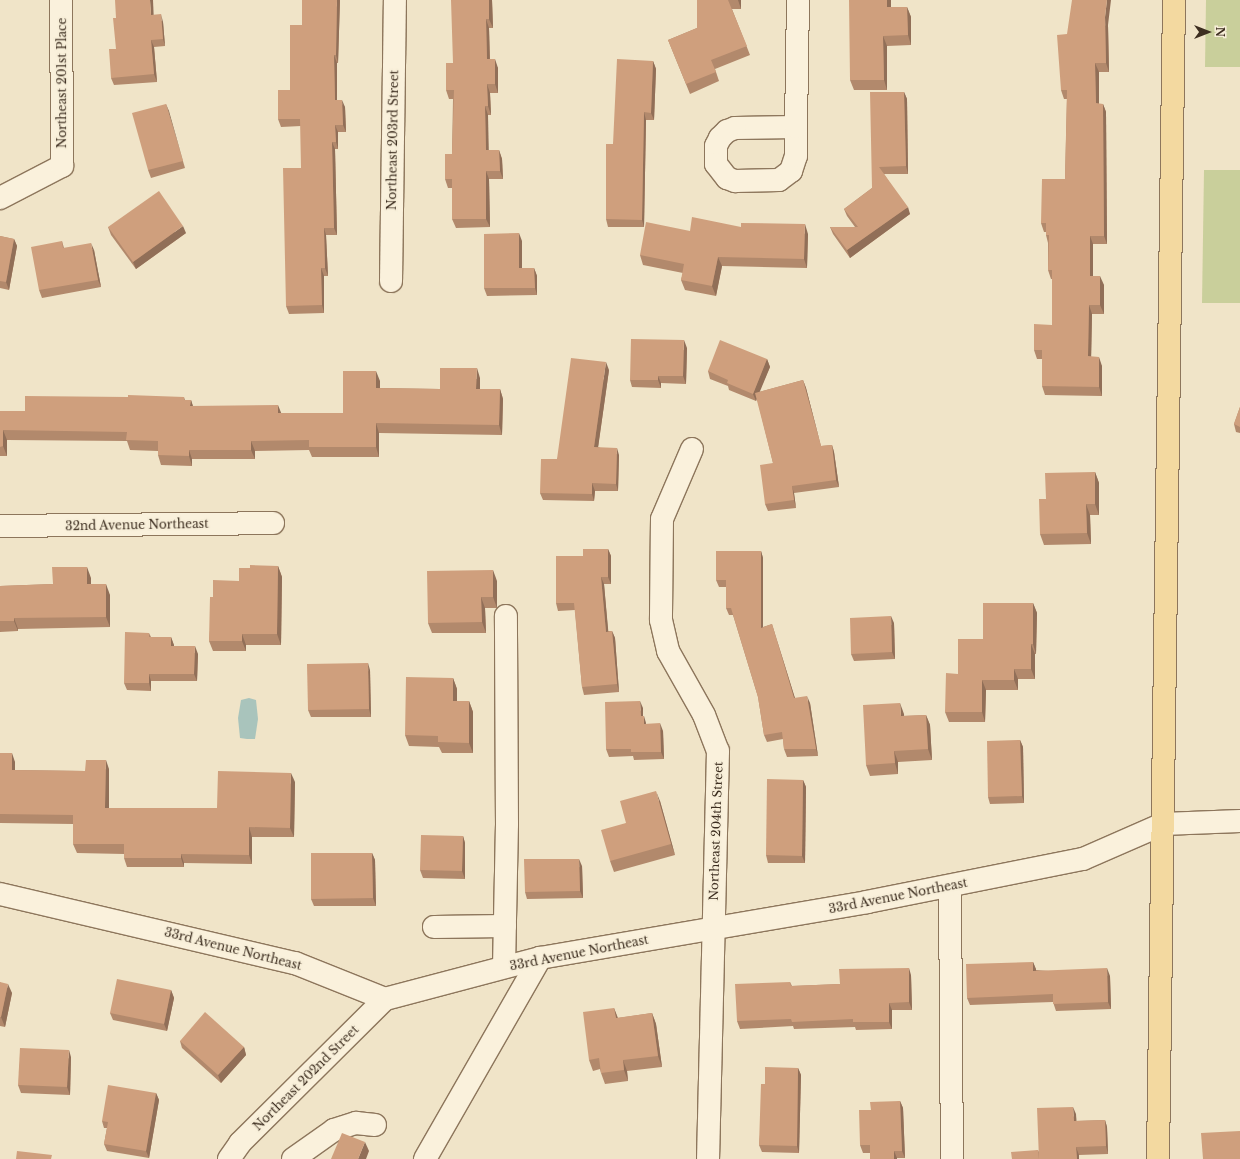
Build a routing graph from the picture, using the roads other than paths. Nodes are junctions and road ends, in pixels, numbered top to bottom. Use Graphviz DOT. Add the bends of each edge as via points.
graph roads {
  1 [pos="61,0"];
  2 [pos="395,0"];
  3 [pos="798,0"];
  4 [pos="1174,0"];
  5 [pos="796,127"];
  6 [pos="0,198"];
  7 [pos="391,281"];
  8 [pos="692,450"];
  9 [pos="273,524"];
  10 [pos="0,526"];
  11 [pos="506,616"];
  12 [pos="1240,821"];
  13 [pos="1162,824"];
  14 [pos="950,886"];
  15 [pos="0,894"];
  16 [pos="505,926"];
  17 [pos="434,927"];
  18 [pos="713,929"];
  19 [pos="540,958"];
  20 [pos="504,967"];
  21 [pos="385,998"];
  22 [pos="375,1125"];
  23 [pos="229,1159"];
  24 [pos="293,1159"];
  25 [pos="426,1159"];
  26 [pos="708,1159"];
  27 [pos="952,1159"];
  28 [pos="1158,1159"];
  1 -- 6 [label="street, Northeast 201st Place" via="62,166"];
  2 -- 7 [label="street, Northeast 203rd Street"];
  3 -- 5 [label="street"];
  4 -- 13 [label="main road"];
  8 -- 18 [label="street, Northeast 204th Street" via="662,519 661,620 668,651 704,715 718,751"];
  9 -- 10 [label="street, 32nd Avenue Northeast"];
  11 -- 16 [label="street"];
  12 -- 13 [label="street"];
  13 -- 14 [label="street, 33rd Avenue Northeast" via="1083,859"];
  13 -- 28 [label="main road"];
  14 -- 18 [label="street, 33rd Avenue Northeast"];
  14 -- 27 [label="street"];
  15 -- 21 [label="street, 33rd Avenue Northeast" via="295,962"];
  16 -- 17 [label="street"];
  16 -- 20 [label="street"];
  18 -- 19 [label="street, 33rd Avenue Northeast"];
  18 -- 26 [label="street, Northeast 204th Street"];
  19 -- 20 [label="street, 33rd Avenue Northeast"];
  19 -- 25 [label="street"];
  20 -- 21 [label="street, 33rd Avenue Northeast"];
  21 -- 23 [label="street, Northeast 202nd Street" via="240,1143"];
  22 -- 24 [label="street" via="356,1123 334,1130"];
}
